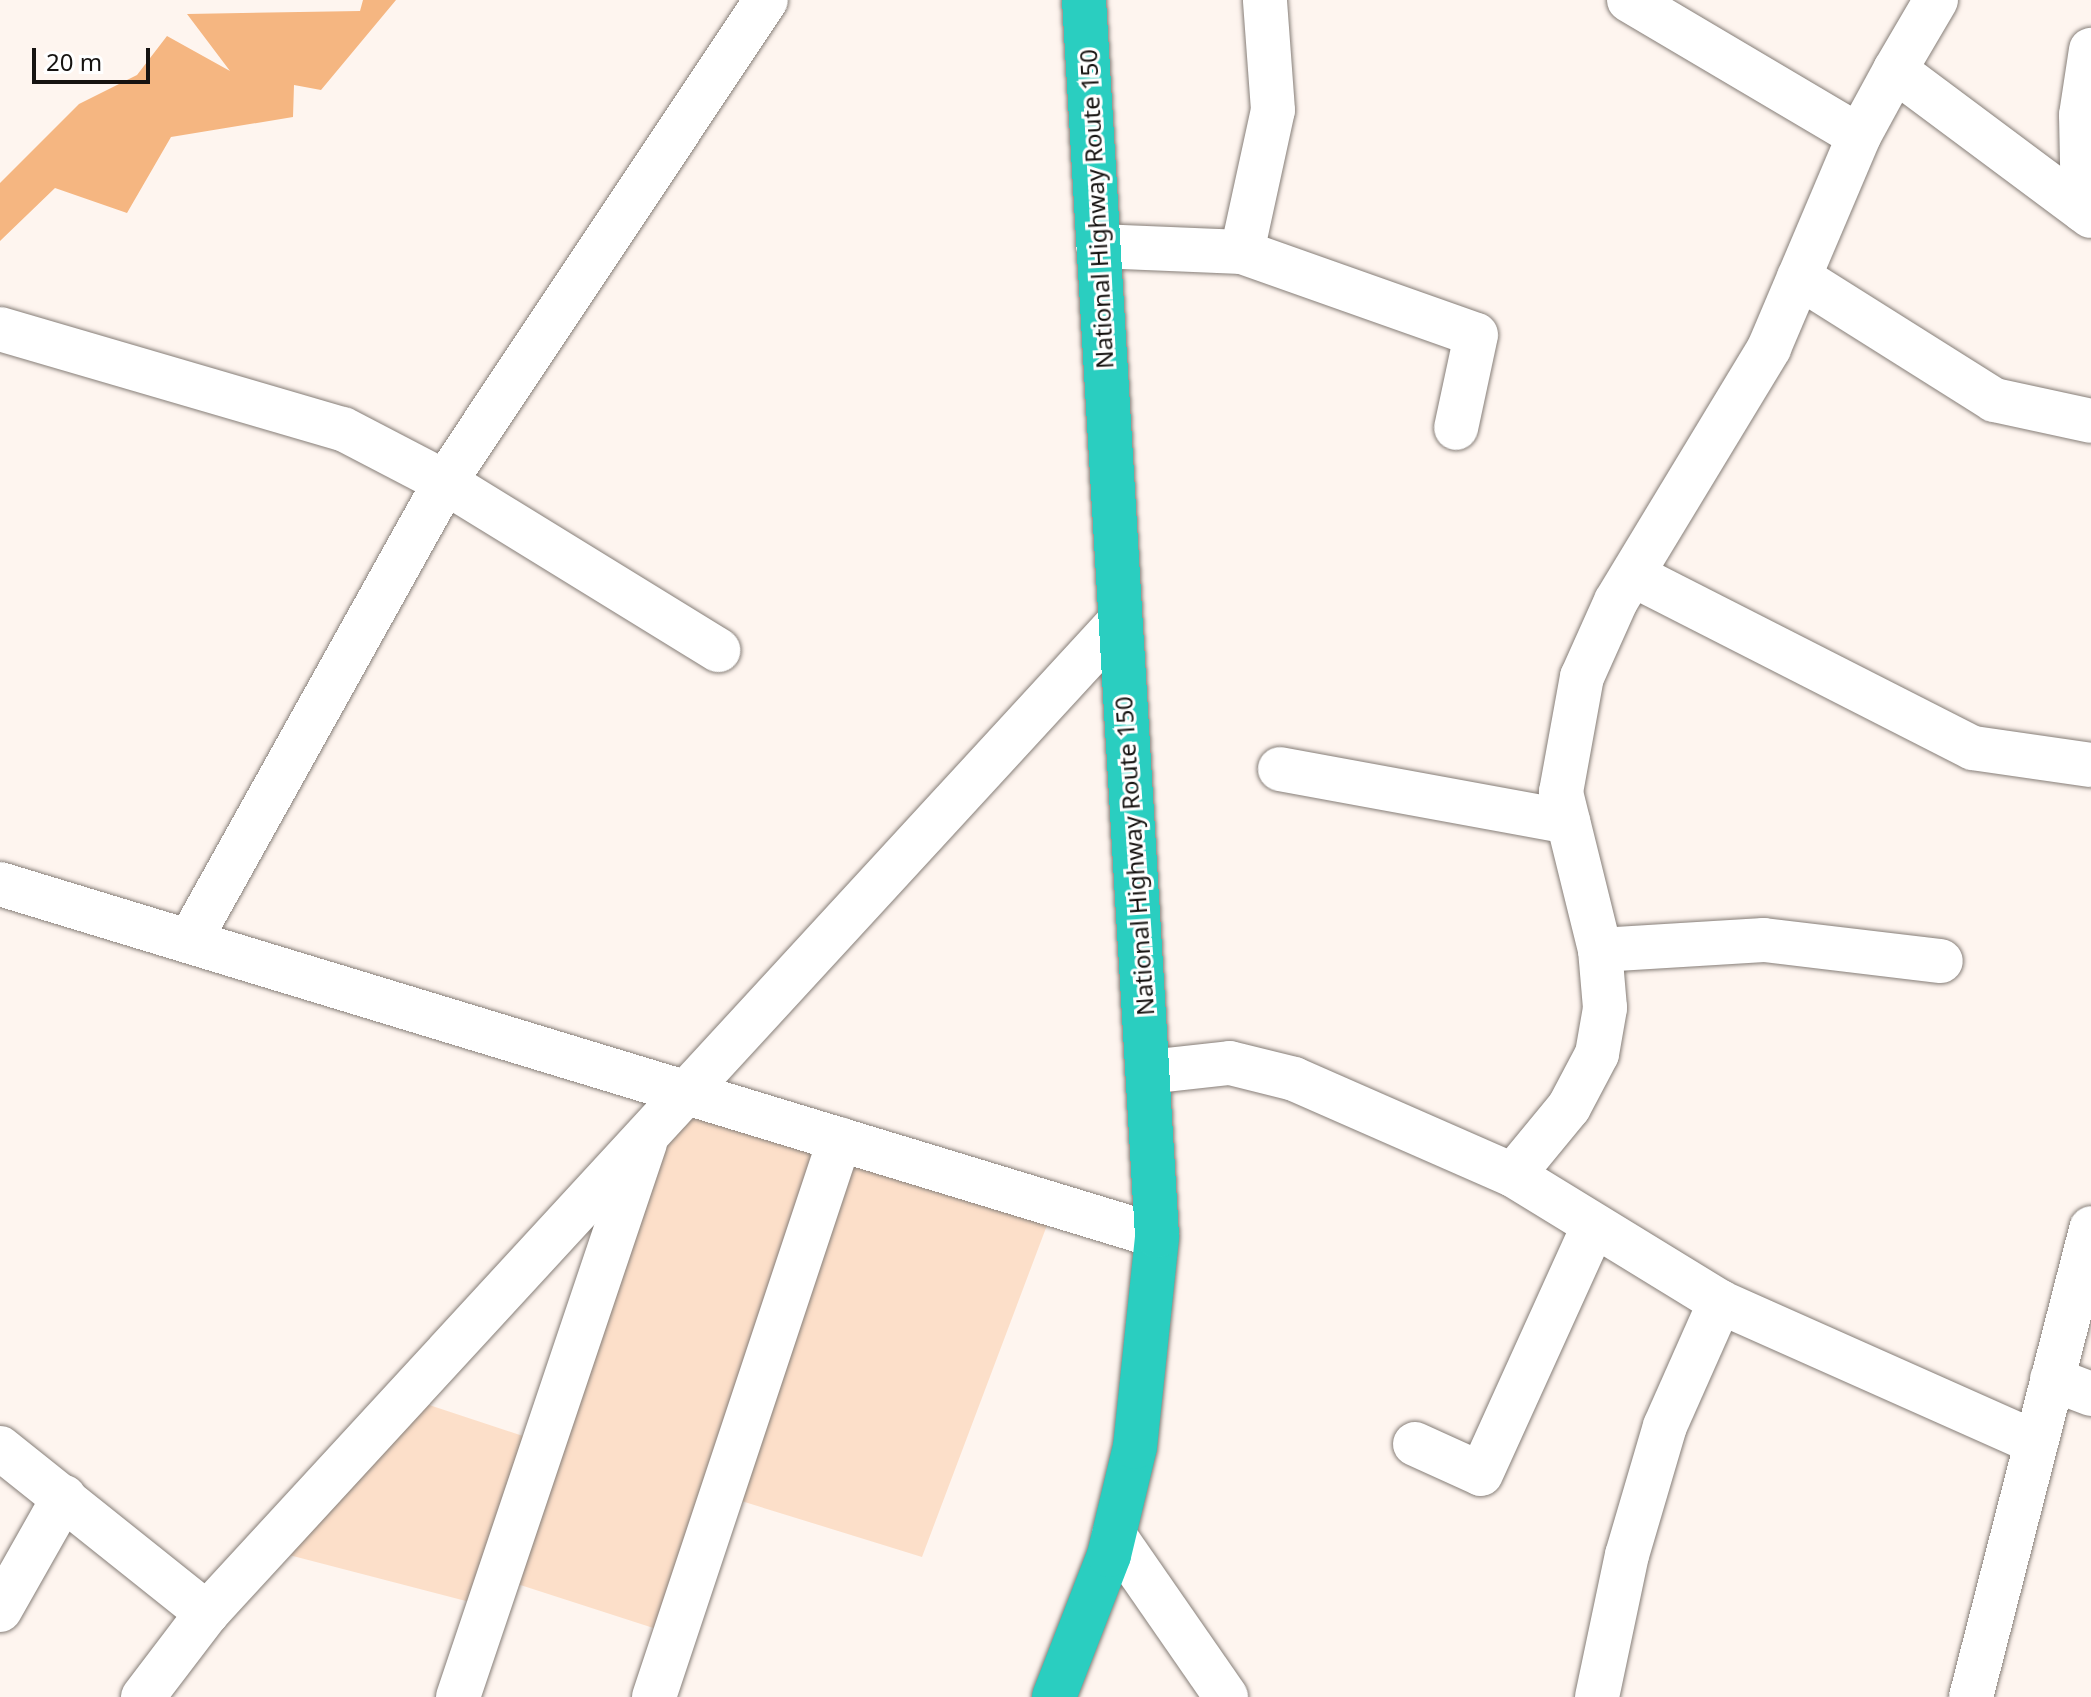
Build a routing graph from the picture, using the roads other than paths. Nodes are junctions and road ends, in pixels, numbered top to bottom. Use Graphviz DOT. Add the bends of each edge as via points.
graph roads {
  1 [pos="766,0"];
  2 [pos="1084,0"];
  3 [pos="1265,0"];
  4 [pos="1629,0"];
  5 [pos="1936,0"];
  6 [pos="2091,50"];
  7 [pos="1895,70"];
  8 [pos="1859,136"];
  9 [pos="2087,213"];
  10 [pos="1098,246"];
  11 [pos="1242,252"];
  12 [pos="1799,277"];
  13 [pos="0,329"];
  14 [pos="2091,421"];
  15 [pos="1456,428"];
  16 [pos="445,482"];
  17 [pos="1633,575"];
  18 [pos="1120,621"];
  19 [pos="718,650"];
  20 [pos="2091,765"];
  21 [pos="1280,769"];
  22 [pos="1568,822"];
  23 [pos="0,884"];
  24 [pos="190,940"];
  25 [pos="1600,950"];
  26 [pos="1941,961"];
  27 [pos="1148,1072"];
  28 [pos="683,1091"];
  29 [pos="651,1126"];
  30 [pos="840,1139"];
  31 [pos="1513,1175"];
  32 [pos="1594,1225"];
  33 [pos="2091,1228"];
  34 [pos="1157,1236"];
  35 [pos="1720,1302"];
  36 [pos="2072,1386"];
  37 [pos="2036,1443"];
  38 [pos="1415,1444"];
  39 [pos="0,1448"];
  40 [pos="64,1497"];
  41 [pos="1114,1535"];
  42 [pos="0,1610"];
  43 [pos="207,1613"];
  44 [pos="143,1697"];
  45 [pos="458,1697"];
  46 [pos="654,1697"];
  47 [pos="1054,1697"];
  48 [pos="1226,1697"];
  49 [pos="1597,1697"];
  50 [pos="1971,1697"];
  1 -- 16 [label="street"];
  2 -- 10 [label="highway, National Highway Route 150"];
  3 -- 11 [label="street" via="1273,110"];
  4 -- 8 [label="street"];
  5 -- 7 [label="street"];
  6 -- 9 [label="street" via="2082,102"];
  7 -- 8 [label="street"];
  7 -- 9 [label="street"];
  8 -- 12 [label="street"];
  10 -- 11 [label="street"];
  10 -- 18 [label="highway, National Highway Route 150"];
  11 -- 15 [label="street" via="1476,335"];
  12 -- 14 [label="street" via="1994,400"];
  12 -- 17 [label="street" via="1712,451"];
  13 -- 16 [label="street" via="343,429"];
  16 -- 19 [label="street"];
  16 -- 24 [label="street"];
  17 -- 20 [label="street" via="1973,748"];
  17 -- 22 [label="street" via="1582,677 1561,792"];
  18 -- 27 [label="highway, National Highway Route 150"];
  18 -- 28 [label="street"];
  21 -- 22 [label="street"];
  22 -- 25 [label="street"];
  23 -- 24 [label="street"];
  24 -- 28 [label="street"];
  25 -- 26 [label="street" via="1764,940"];
  25 -- 31 [label="street" via="1605,1008 1597,1054 1569,1107"];
  27 -- 31 [label="street" via="1230,1063 1294,1079"];
  27 -- 34 [label="highway, National Highway Route 150"];
  28 -- 29 [label="street"];
  28 -- 30 [label="street"];
  29 -- 43 [label="street"];
  29 -- 45 [label="street"];
  30 -- 34 [label="street"];
  30 -- 46 [label="street"];
  31 -- 32 [label="street"];
  32 -- 35 [label="street"];
  32 -- 38 [label="street" via="1481,1474"];
  33 -- 36 [label="street"];
  34 -- 41 [label="highway, National Highway Route 150" via="1152,1329"];
  35 -- 37 [label="street"];
  35 -- 49 [label="street" via="1665,1426 1627,1555"];
  36 -- 37 [label="street"];
  37 -- 50 [label="street"];
  39 -- 40 [label="street"];
  40 -- 42 [label="street"];
  40 -- 43 [label="street"];
  41 -- 47 [label="highway, National Highway Route 150"];
  41 -- 48 [label="street"];
  43 -- 44 [label="street"];
}
